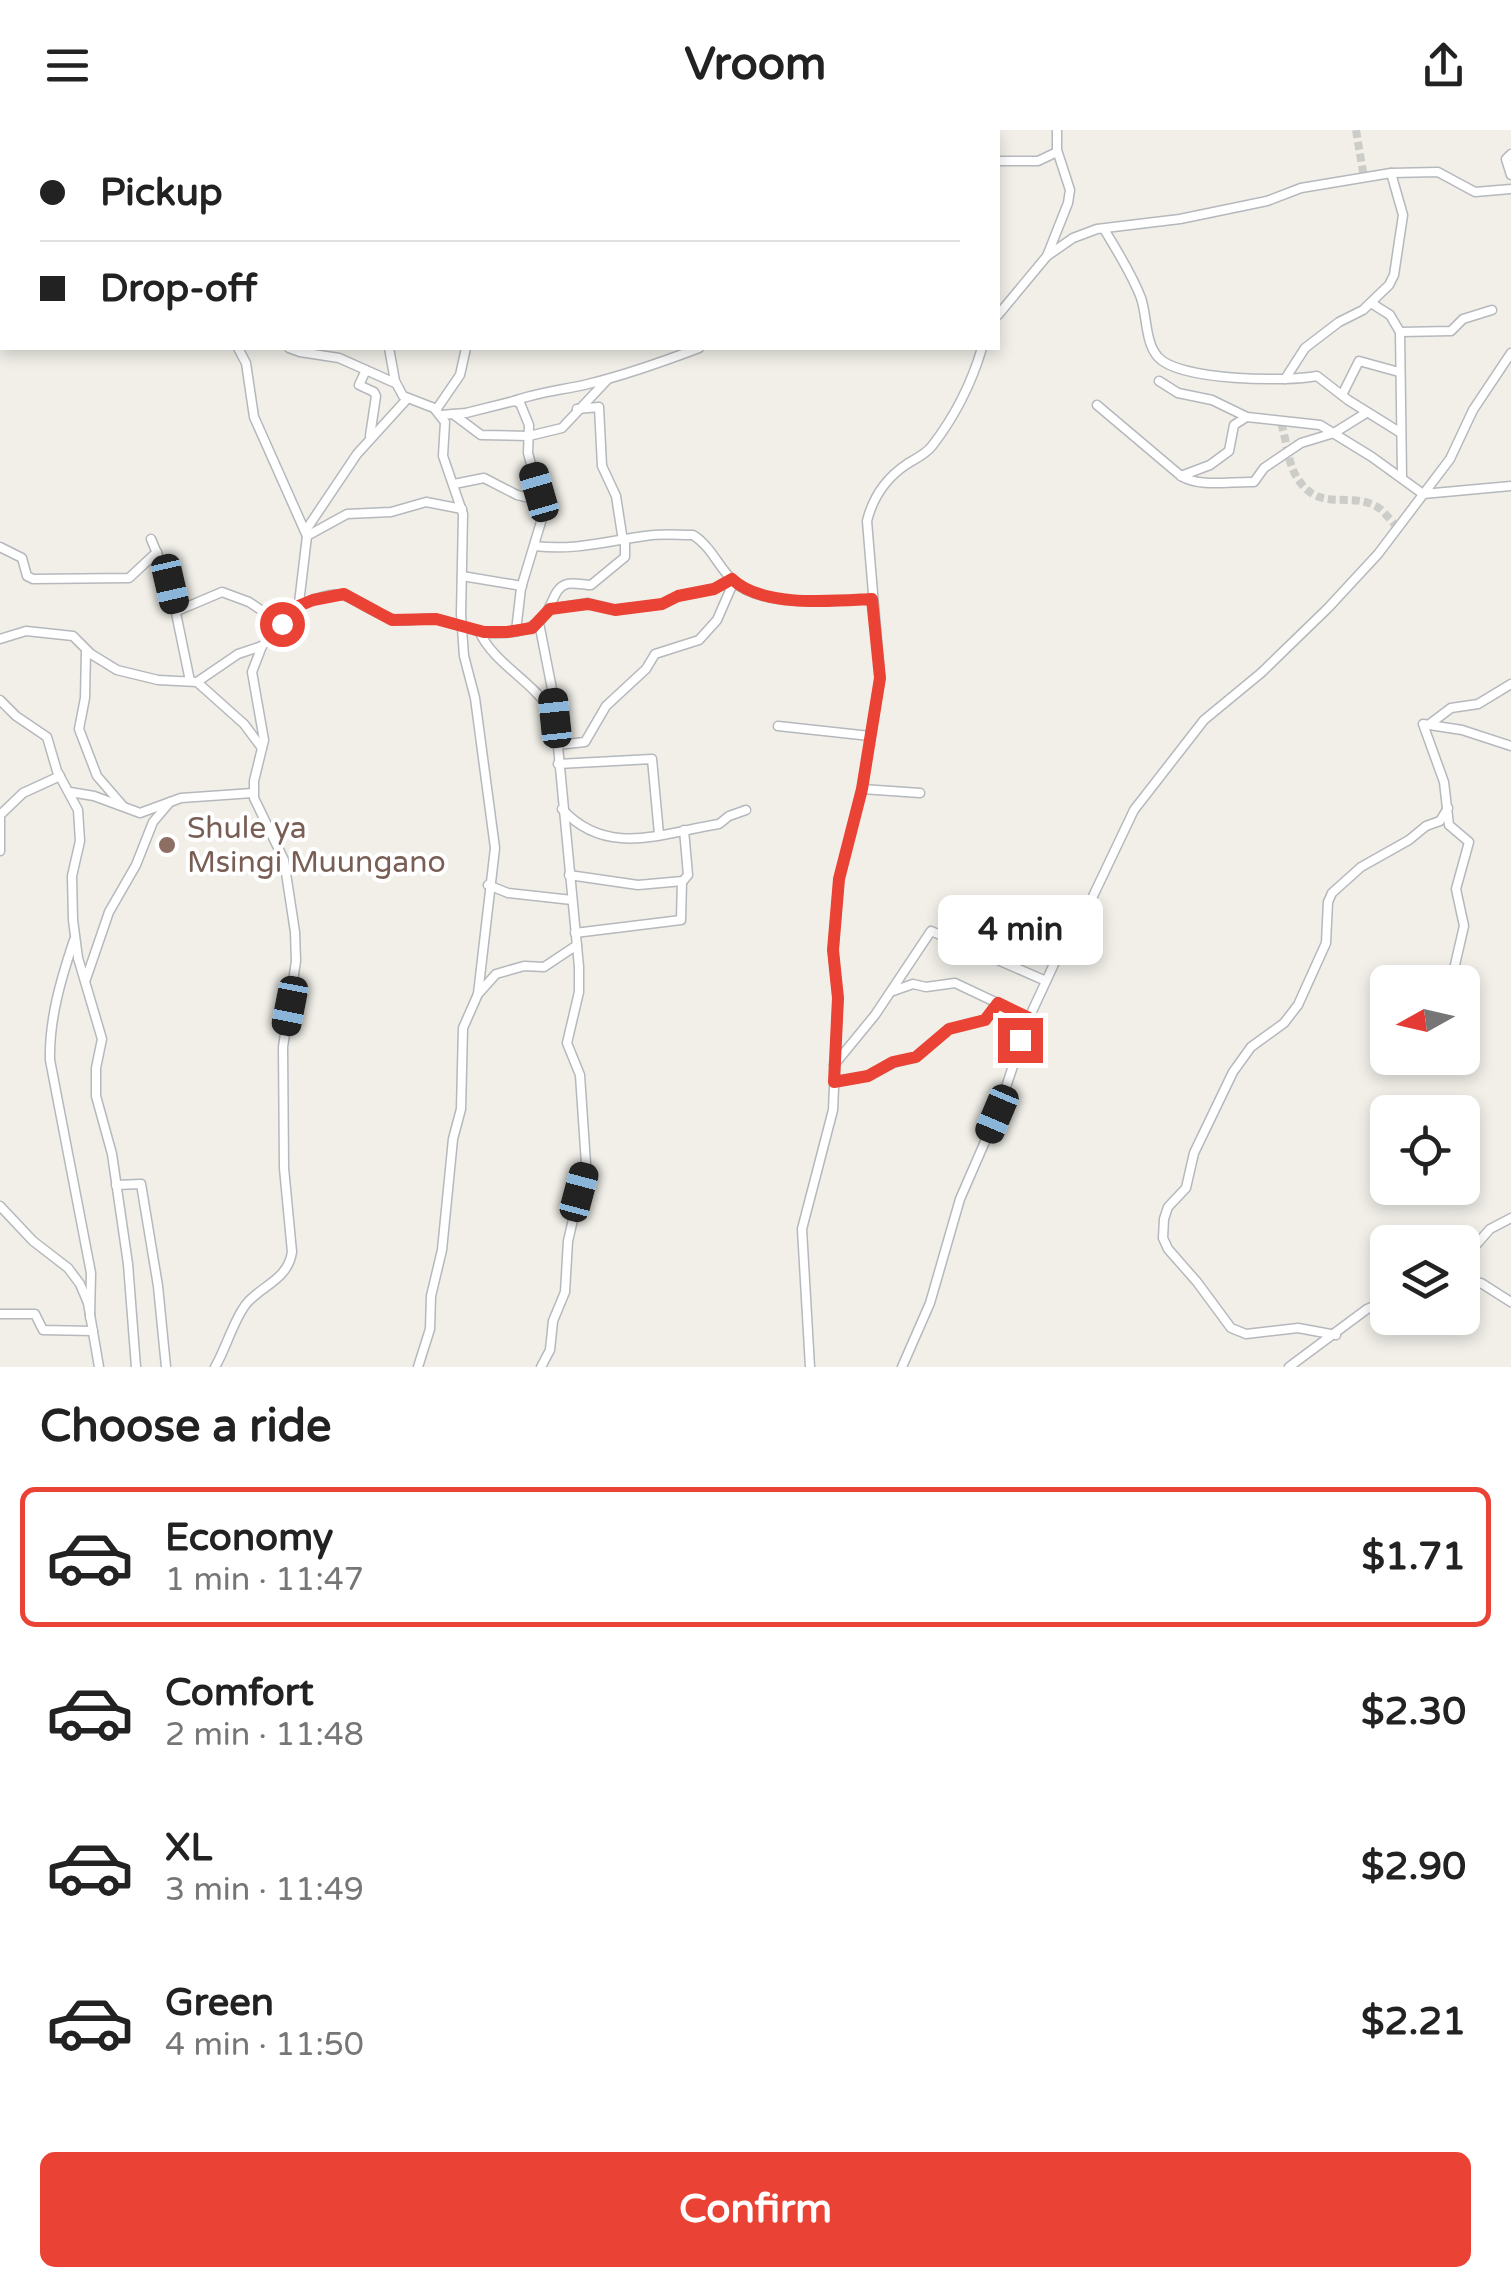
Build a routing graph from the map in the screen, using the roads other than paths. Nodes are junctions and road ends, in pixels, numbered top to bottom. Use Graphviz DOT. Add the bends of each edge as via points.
graph roads {
  1 [pos="1057,130"];
  2 [pos="1058,152"];
  3 [pos="1511,154"];
  4 [pos="1000,161"];
  5 [pos="1391,173"];
  6 [pos="1511,176"];
  7 [pos="1511,189"];
  8 [pos="1104,229"];
  9 [pos="1047,256"];
  10 [pos="1371,304"];
  11 [pos="1492,310"];
  12 [pos="1000,314"];
  13 [pos="1400,332"];
  14 [pos="239,350"];
  15 [pos="294,350"];
  16 [pos="389,350"];
  17 [pos="466,350"];
  18 [pos="665,350"];
  19 [pos="694,350"];
  20 [pos="981,350"];
  21 [pos="1511,354"];
  22 [pos="670,360"];
  23 [pos="366,370"];
  24 [pos="1399,372"];
  25 [pos="608,378"];
  26 [pos="1285,379"];
  27 [pos="1158,381"];
  28 [pos="396,383"];
  29 [pos="1342,396"];
  30 [pos="407,399"];
  31 [pos="514,400"];
  32 [pos="1097,404"];
  33 [pos="577,409"];
  34 [pos="439,412"];
  35 [pos="1366,413"];
  36 [pos="452,414"];
  37 [pos="1247,417"];
  38 [pos="1401,433"];
  39 [pos="1334,434"];
  40 [pos="529,436"];
  41 [pos="368,440"];
  42 [pos="1181,476"];
  43 [pos="1402,477"];
  44 [pos="454,484"];
  45 [pos="1511,486"];
  46 [pos="1423,494"];
  47 [pos="542,501"];
  48 [pos="462,508"];
  49 [pos="307,533"];
  50 [pos="151,538"];
  51 [pos="624,541"];
  52 [pos="535,546"];
  53 [pos="0,547"];
  54 [pos="157,552"];
  55 [pos="462,576"];
  56 [pos="733,580"];
  57 [pos="522,586"];
  58 [pos="872,599"];
  59 [pos="296,607"];
  60 [pos="550,609"];
  61 [pos="176,611"];
  62 [pos="539,623"];
  63 [pos="282,624"];
  64 [pos="462,628"];
  65 [pos="480,631"];
  66 [pos="516,631"];
  67 [pos="0,639"];
  68 [pos="262,646"];
  69 [pos="86,650"];
  70 [pos="193,682"];
  71 [pos="1511,684"];
  72 [pos="0,700"];
  73 [pos="555,719"];
  74 [pos="1431,723"];
  75 [pos="778,726"];
  76 [pos="870,736"];
  77 [pos="556,745"];
  78 [pos="1511,746"];
  79 [pos="263,750"];
  80 [pos="558,764"];
  81 [pos="60,776"];
  82 [pos="862,789"];
  83 [pos="70,792"];
  84 [pos="253,793"];
  85 [pos="920,793"];
  86 [pos="170,802"];
  87 [pos="1448,808"];
  88 [pos="562,809"];
  89 [pos="126,810"];
  90 [pos="746,810"];
  91 [pos="0,815"];
  92 [pos="684,830"];
  93 [pos="659,834"];
  94 [pos="0,851"];
  95 [pos="569,875"];
  96 [pos="682,881"];
  97 [pos="488,885"];
  98 [pos="572,900"];
  99 [pos="575,933"];
  100 [pos="75,936"];
  101 [pos="576,944"];
  102 [pos="1455,965"];
  103 [pos="1046,981"];
  104 [pos="84,983"];
  105 [pos="890,992"];
  106 [pos="478,994"];
  107 [pos="998,1003"];
  108 [pos="1029,1018"];
  109 [pos="834,1066"];
  110 [pos="834,1082"];
  111 [pos="116,1185"];
  112 [pos="0,1206"];
  113 [pos="1511,1218"];
  114 [pos="1480,1240"];
  115 [pos="1480,1283"];
  116 [pos="1511,1302"];
  117 [pos="1370,1308"];
  118 [pos="0,1314"];
  119 [pos="90,1317"];
  120 [pos="93,1331"];
  121 [pos="1336,1335"];
  122 [pos="99,1367"];
  123 [pos="136,1367"];
  124 [pos="166,1367"];
  125 [pos="218,1367"];
  126 [pos="418,1367"];
  127 [pos="542,1367"];
  128 [pos="810,1367"];
  129 [pos="902,1367"];
  130 [pos="1289,1367"];
  1 -- 2 [label="street"];
  2 -- 4 [label="street" via="1038,161"];
  2 -- 9 [label="street" via="1070,195"];
  3 -- 6 [label="street"];
  5 -- 7 [label="street" via="1438,172 1470,190"];
  5 -- 8 [label="street"];
  5 -- 10 [label="street" via="1402,226 1394,274"];
  8 -- 9 [label="street" via="1073,238"];
  8 -- 26 [label="street" via="1140,296 1162,361 1192,373"];
  9 -- 12 [label="street"];
  10 -- 13 [label="street" via="1390,315"];
  10 -- 26 [label="street" via="1317,338"];
  11 -- 13 [label="street" via="1451,331"];
  13 -- 24 [label="street"];
  14 -- 49 [label="street" via="254,416"];
  15 -- 23 [label="street"];
  16 -- 28 [label="street"];
  17 -- 34 [label="street" via="460,376"];
  18 -- 22 [label="street"];
  19 -- 22 [label="street"];
  20 -- 58 [label="street" via="966,395 933,444 890,477 870,509"];
  21 -- 46 [label="street"];
  22 -- 25 [label="street"];
  23 -- 28 [label="street"];
  23 -- 41 [label="street" via="359,386 376,396"];
  24 -- 29 [label="street" via="1359,361"];
  24 -- 38 [label="street"];
  25 -- 31 [label="street"];
  25 -- 33 [label="street"];
  26 -- 29 [label="street" via="1318,376"];
  27 -- 37 [label="street"];
  28 -- 30 [label="street"];
  29 -- 35 [label="street"];
  30 -- 34 [label="street"];
  30 -- 41 [label="street"];
  31 -- 36 [label="street"];
  31 -- 40 [label="street" via="527,418"];
  32 -- 42 [label="street"];
  33 -- 40 [label="street" via="560,429"];
  33 -- 51 [label="street" via="600,406 602,466"];
  34 -- 36 [label="street"];
  34 -- 44 [label="street" via="443,456"];
  35 -- 38 [label="street"];
  35 -- 39 [label="street"];
  36 -- 40 [label="street" via="481,435"];
  37 -- 39 [label="street" via="1315,423"];
  37 -- 42 [label="street" via="1234,426 1225,454"];
  38 -- 43 [label="street"];
  39 -- 42 [label="street" via="1300,444 1254,482"];
  39 -- 43 [label="street"];
  40 -- 47 [label="street"];
  41 -- 49 [label="street"];
  43 -- 46 [label="street"];
  44 -- 47 [label="street" via="487,478"];
  44 -- 48 [label="street"];
  45 -- 46 [label="street"];
  46 -- 103 [label="street" via="1350,585 1204,720 1143,796"];
  47 -- 52 [label="street"];
  48 -- 49 [label="street" via="430,502 347,514"];
  48 -- 55 [label="street"];
  49 -- 59 [label="street"];
  50 -- 54 [label="street"];
  51 -- 52 [label="street"];
  51 -- 56 [label="street" via="693,535"];
  51 -- 60 [label="street" via="624,557 590,585 561,588"];
  52 -- 57 [label="street"];
  53 -- 54 [label="street" via="22,558 33,579 128,578"];
  54 -- 61 [label="street"];
  55 -- 57 [label="street"];
  55 -- 64 [label="street"];
  56 -- 58 [label="street" via="758,594 788,599"];
  56 -- 60 [label="street" via="662,604"];
  56 -- 77 [label="street" via="718,620 701,638 655,654 606,706 584,742"];
  57 -- 66 [label="street"];
  58 -- 76 [label="street" via="880,678"];
  59 -- 63 [label="street"];
  59 -- 64 [label="street" via="344,594 392,620 438,619"];
  60 -- 62 [label="street"];
  61 -- 63 [label="street" via="222,592"];
  61 -- 70 [label="street"];
  62 -- 66 [label="street"];
  62 -- 73 [label="street"];
  63 -- 68 [label="street"];
  64 -- 65 [label="street"];
  64 -- 97 [label="street" via="494,824"];
  65 -- 66 [label="street"];
  65 -- 73 [label="street"];
  67 -- 69 [label="street" via="26,631 73,636"];
  68 -- 70 [label="street"];
  68 -- 79 [label="street" via="252,672"];
  69 -- 70 [label="street" via="117,670"];
  69 -- 89 [label="street" via="79,729 98,776"];
  70 -- 79 [label="street" via="244,724"];
  71 -- 74 [label="street"];
  72 -- 81 [label="street" via="45,735"];
  73 -- 77 [label="street"];
  74 -- 78 [label="street"];
  74 -- 87 [label="street" via="1424,732"];
  75 -- 76 [label="street"];
  76 -- 82 [label="street"];
  77 -- 80 [label="street"];
  79 -- 84 [label="street"];
  80 -- 88 [label="street"];
  80 -- 93 [label="street" via="652,759"];
  81 -- 83 [label="street"];
  81 -- 91 [label="street" via="23,793"];
  82 -- 85 [label="street"];
  82 -- 109 [label="street" via="839,879"];
  83 -- 89 [label="street"];
  83 -- 100 [label="street" via="80,840 71,884"];
  84 -- 86 [label="street"];
  84 -- 125 [label="street" via="284,860 295,932 283,1047 292,1258 276,1282 248,1302"];
  86 -- 89 [label="street" via="148,812"];
  86 -- 104 [label="street" via="153,822 109,912"];
  87 -- 102 [label="street" via="1450,826 1469,842 1456,889 1464,926"];
  87 -- 121 [label="street" via="1440,821 1332,892 1326,943 1298,1005 1233,1072 1198,1142 1186,1188 1165,1212 1168,1249 1231,1328"];
  88 -- 93 [label="street" via="598,836"];
  88 -- 95 [label="street"];
  90 -- 92 [label="street" via="720,824"];
  91 -- 94 [label="street"];
  92 -- 93 [label="street"];
  92 -- 96 [label="street" via="688,876"];
  95 -- 96 [label="street" via="638,885"];
  95 -- 98 [label="street"];
  96 -- 99 [label="street" via="681,920"];
  97 -- 98 [label="street"];
  97 -- 106 [label="street"];
  98 -- 99 [label="street"];
  99 -- 101 [label="street"];
  100 -- 104 [label="street"];
  100 -- 119 [label="street" via="61,979 50,1060 91,1272"];
  101 -- 106 [label="street" via="540,968 496,974"];
  101 -- 127 [label="street" via="579,992 567,1043 580,1075 586,1164 568,1241 565,1292"];
  103 -- 105 [label="street" via="932,931"];
  103 -- 108 [label="street"];
  104 -- 111 [label="street" via="102,1039 96,1096"];
  105 -- 107 [label="street" via="956,983"];
  105 -- 109 [label="street"];
  106 -- 126 [label="street" via="464,1028 461,1109 442,1250"];
  107 -- 108 [label="street"];
  107 -- 110 [label="street" via="985,1020 949,1029 916,1057"];
  108 -- 129 [label="street"];
  109 -- 110 [label="street"];
  110 -- 128 [label="street" via="830,1126 802,1229"];
  111 -- 123 [label="street"];
  111 -- 124 [label="street" via="141,1184"];
  112 -- 119 [label="street" via="74,1275"];
  113 -- 114 [label="street"];
  115 -- 116 [label="street"];
  117 -- 121 [label="street"];
  118 -- 120 [label="street" via="35,1314 44,1330"];
  119 -- 120 [label="street"];
  120 -- 122 [label="street"];
  121 -- 130 [label="street"];
}
